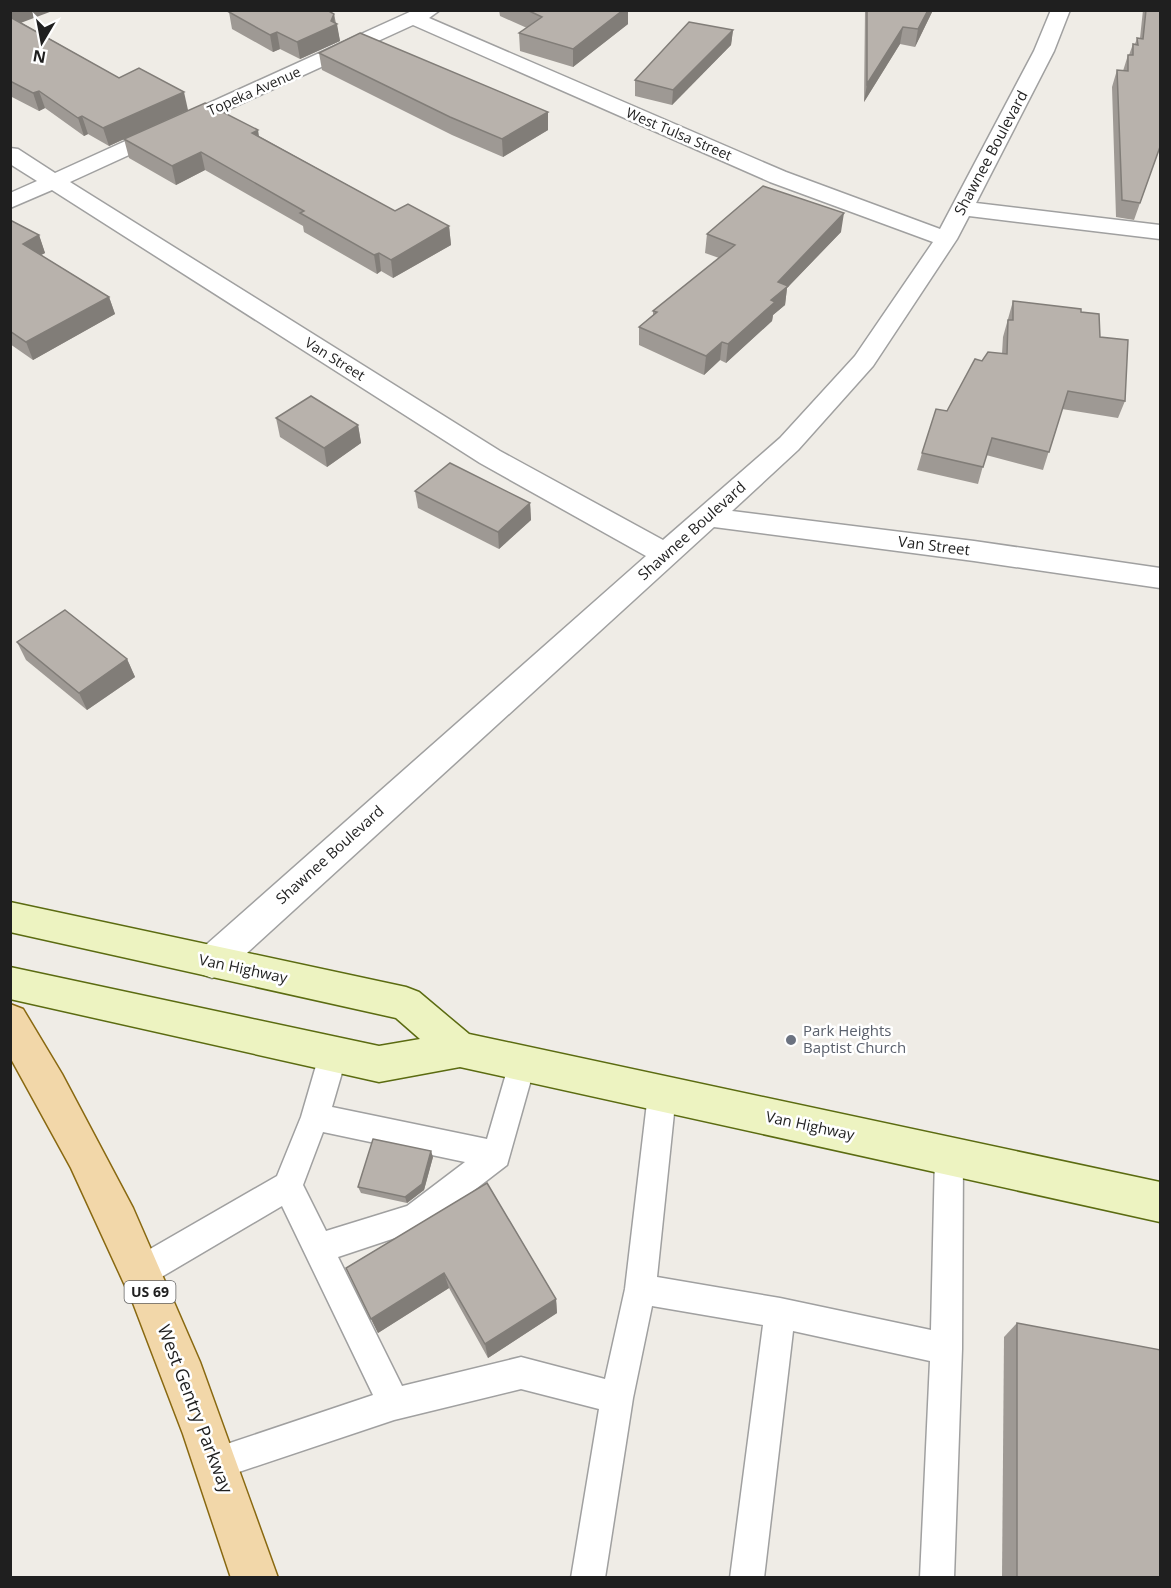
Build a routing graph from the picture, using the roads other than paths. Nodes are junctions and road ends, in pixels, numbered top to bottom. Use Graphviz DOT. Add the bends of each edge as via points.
graph roads {
  1 [pos="1061,10"];
  2 [pos="423,15"];
  3 [pos="10,154"];
  4 [pos="51,181"];
  5 [pos="10,201"];
  6 [pos="962,208"];
  7 [pos="1161,232"];
  8 [pos="946,238"];
  9 [pos="707,517"];
  10 [pos="665,554"];
  11 [pos="1161,578"];
  12 [pos="10,917"];
  13 [pos="212,962"];
  14 [pos="10,983"];
  15 [pos="10,1022"];
  16 [pos="460,1050"];
  17 [pos="334,1052"];
  18 [pos="522,1062"];
  19 [pos="662,1094"];
  20 [pos="315,1117"];
  21 [pos="497,1155"];
  22 [pos="949,1156"];
  23 [pos="288,1186"];
  24 [pos="1161,1202"];
  25 [pos="319,1248"];
  26 [pos="142,1271"];
  27 [pos="640,1289"];
  28 [pos="780,1313"];
  29 [pos="946,1349"];
  30 [pos="617,1398"];
  31 [pos="394,1404"];
  32 [pos="218,1462"];
  33 [pos="255,1578"];
  34 [pos="588,1578"];
  35 [pos="747,1578"];
  36 [pos="937,1578"];
  1 -- 6 [label="street, Shawnee Boulevard" via="1044,51"];
  2 -- 4 [label="street, Topeka Avenue"];
  2 -- 8 [label="street, West Tulsa Street" via="778,177"];
  3 -- 4 [label="street, Van Street"];
  4 -- 5 [label="street, Topeka Avenue"];
  4 -- 10 [label="street, Van Street" via="490,457"];
  6 -- 7 [label="street"];
  6 -- 8 [label="street, Shawnee Boulevard"];
  8 -- 9 [label="street, Shawnee Boulevard" via="864,361 789,444"];
  9 -- 10 [label="street, Shawnee Boulevard"];
  9 -- 11 [label="street, Van Street"];
  10 -- 13 [label="street, Shawnee Boulevard"];
  12 -- 13 [label="main road, Van Highway"];
  13 -- 16 [label="main road, Van Highway" via="406,1004"];
  14 -- 17 [label="main road, Van Highway"];
  15 -- 26 [label="main road, West Gentry Parkway / US 69" via="37,1064 109,1199"];
  16 -- 17 [label="main road, Van Highway" via="379,1064"];
  16 -- 18 [label="main road, Van Highway"];
  17 -- 20 [label="lane"];
  18 -- 19 [label="main road, Van Highway"];
  18 -- 21 [label="lane"];
  19 -- 22 [label="main road, Van Highway"];
  19 -- 27 [label="lane"];
  20 -- 21 [label="lane"];
  20 -- 23 [label="lane"];
  21 -- 25 [label="lane" via="415,1218"];
  22 -- 24 [label="main road, Van Highway"];
  22 -- 29 [label="lane"];
  23 -- 25 [label="lane"];
  23 -- 26 [label="lane"];
  25 -- 31 [label="lane"];
  26 -- 32 [label="main road, West Gentry Parkway / US 69"];
  27 -- 28 [label="lane"];
  27 -- 30 [label="lane"];
  28 -- 29 [label="lane"];
  28 -- 35 [label="lane"];
  29 -- 36 [label="lane"];
  30 -- 31 [label="lane" via="521,1373"];
  30 -- 34 [label="lane"];
  31 -- 32 [label="lane"];
  32 -- 33 [label="main road, West Gentry Parkway / US 69"];
}
